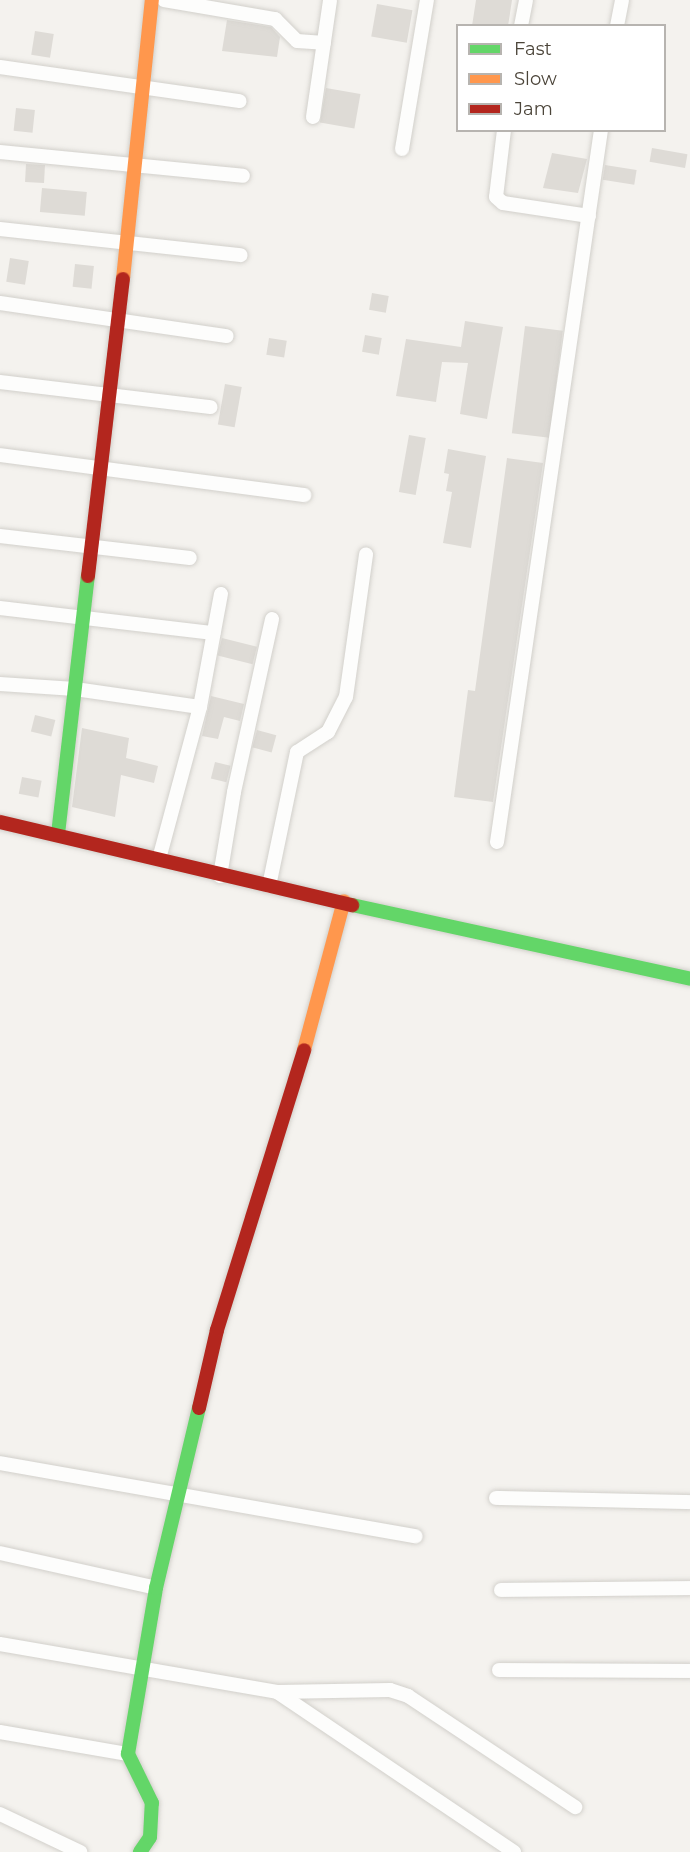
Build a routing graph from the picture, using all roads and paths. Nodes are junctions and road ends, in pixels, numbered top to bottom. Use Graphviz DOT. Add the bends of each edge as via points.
graph roads {
  1 [pos="152,0"];
  2 [pos="164,0"];
  3 [pos="330,0"];
  4 [pos="428,0"];
  5 [pos="526,0"];
  6 [pos="621,0"];
  7 [pos="521,24"];
  8 [pos="617,24"];
  9 [pos="324,43"];
  10 [pos="0,67"];
  11 [pos="145,91"];
  12 [pos="240,101"];
  13 [pos="313,117"];
  14 [pos="504,132"];
  15 [pos="601,132"];
  16 [pos="402,149"];
  17 [pos="0,152"];
  18 [pos="136,166"];
  19 [pos="243,176"];
  20 [pos="589,216"];
  21 [pos="0,229"];
  22 [pos="126,243"];
  23 [pos="241,255"];
  24 [pos="0,303"];
  25 [pos="116,320"];
  26 [pos="227,336"];
  27 [pos="0,382"];
  28 [pos="108,394"];
  29 [pos="211,407"];
  30 [pos="0,455"];
  31 [pos="100,468"];
  32 [pos="304,495"];
  33 [pos="0,536"];
  34 [pos="93,547"];
  35 [pos="366,554"];
  36 [pos="190,558"];
  37 [pos="220,594"];
  38 [pos="0,608"];
  39 [pos="82,615"];
  40 [pos="272,619"];
  41 [pos="214,633"];
  42 [pos="0,684"];
  43 [pos="75,689"];
  44 [pos="200,707"];
  45 [pos="0,822"];
  46 [pos="58,834"];
  47 [pos="497,842"];
  48 [pos="159,859"];
  49 [pos="220,876"];
  50 [pos="269,886"];
  51 [pos="344,901"];
  52 [pos="690,979"];
  53 [pos="0,1462"];
  54 [pos="179,1494"];
  55 [pos="496,1498"];
  56 [pos="690,1502"];
  57 [pos="416,1536"];
  58 [pos="0,1553"];
  59 [pos="156,1588"];
  60 [pos="690,1588"];
  61 [pos="501,1590"];
  62 [pos="0,1644"];
  63 [pos="145,1668"];
  64 [pos="499,1670"];
  65 [pos="690,1671"];
  66 [pos="277,1692"];
  67 [pos="0,1732"];
  68 [pos="128,1754"];
  69 [pos="575,1807"];
  70 [pos="0,1814"];
  71 [pos="80,1852"];
  72 [pos="141,1852"];
  73 [pos="514,1852"];
  1 -- 11 [label="street"];
  2 -- 9 [label="street" via="275,19 297,41"];
  3 -- 9 [label="street"];
  4 -- 16 [label="street"];
  5 -- 7 [label="street"];
  6 -- 8 [label="street"];
  9 -- 13 [label="street"];
  10 -- 11 [label="street"];
  11 -- 12 [label="street"];
  11 -- 18 [label="street"];
  14 -- 20 [label="street" via="496,197 503,203"];
  15 -- 20 [label="street"];
  17 -- 18 [label="street"];
  18 -- 19 [label="street"];
  18 -- 22 [label="street"];
  20 -- 47 [label="street"];
  21 -- 22 [label="street"];
  22 -- 23 [label="street"];
  22 -- 25 [label="street"];
  24 -- 25 [label="street"];
  25 -- 26 [label="street"];
  25 -- 28 [label="street"];
  27 -- 28 [label="street"];
  28 -- 29 [label="street"];
  28 -- 31 [label="street"];
  30 -- 31 [label="street"];
  31 -- 32 [label="street"];
  31 -- 34 [label="street"];
  33 -- 34 [label="street"];
  34 -- 36 [label="street"];
  34 -- 39 [label="street"];
  35 -- 50 [label="street" via="346,697 328,732 297,752"];
  37 -- 41 [label="street"];
  38 -- 39 [label="street"];
  39 -- 41 [label="street"];
  39 -- 43 [label="street"];
  40 -- 49 [label="street"];
  41 -- 44 [label="street"];
  42 -- 43 [label="street"];
  43 -- 44 [label="street"];
  43 -- 46 [label="street"];
  44 -- 48 [label="street"];
  45 -- 46 [label="street"];
  46 -- 48 [label="street"];
  48 -- 49 [label="street"];
  49 -- 50 [label="street"];
  50 -- 51 [label="street"];
  51 -- 52 [label="street"];
  51 -- 54 [label="street" via="290,1104 217,1330"];
  53 -- 54 [label="street"];
  54 -- 57 [label="street"];
  54 -- 59 [label="street"];
  55 -- 56 [label="street"];
  58 -- 59 [label="street"];
  59 -- 63 [label="street"];
  60 -- 61 [label="street"];
  62 -- 63 [label="street"];
  63 -- 66 [label="street"];
  63 -- 68 [label="street"];
  64 -- 65 [label="street"];
  66 -- 69 [label="street" via="370,1689 408,1696"];
  66 -- 73 [label="street"];
  67 -- 68 [label="street"];
  68 -- 72 [label="street" via="152,1803 150,1837"];
  70 -- 71 [label="street"];
}
